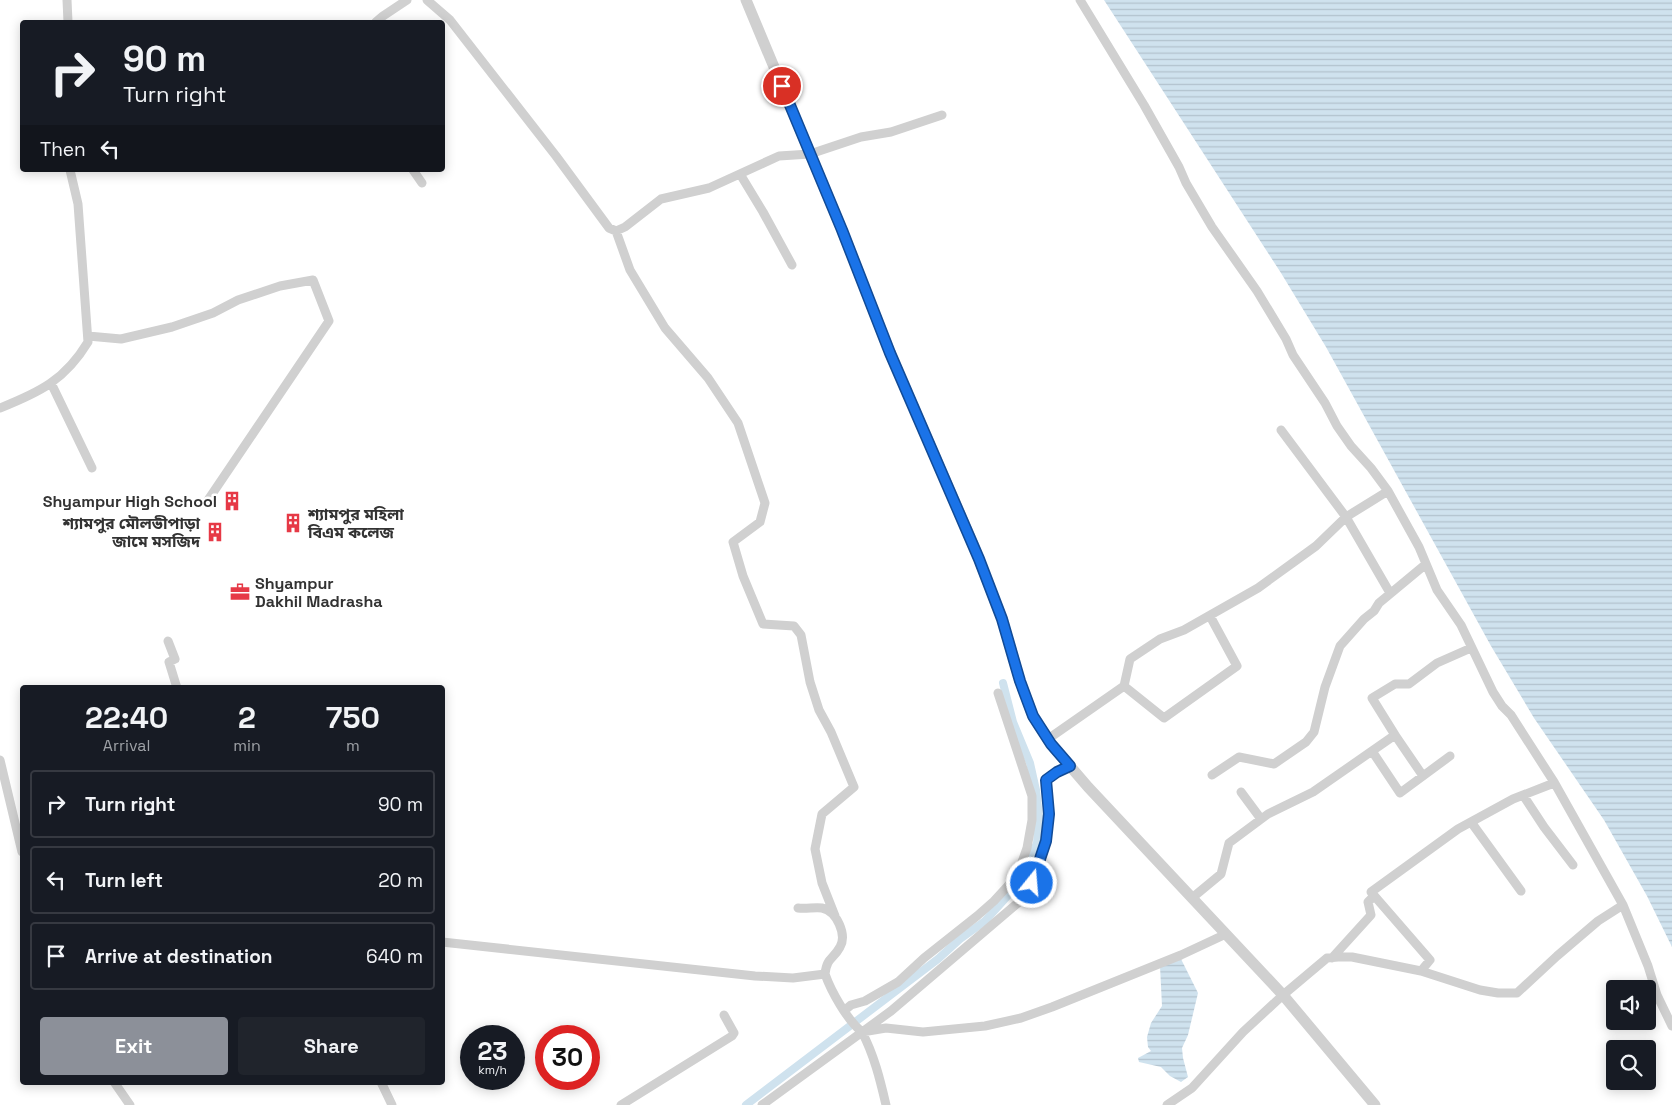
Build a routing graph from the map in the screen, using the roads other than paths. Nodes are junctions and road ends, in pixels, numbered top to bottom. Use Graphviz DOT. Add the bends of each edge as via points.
graph roads {
  1 [pos="67,0"];
  2 [pos="407,0"];
  3 [pos="427,0"];
  4 [pos="746,0"];
  5 [pos="1080,0"];
  6 [pos="68,20"];
  7 [pos="378,20"];
  8 [pos="942,115"];
  9 [pos="810,154"];
  10 [pos="70,172"];
  11 [pos="414,172"];
  12 [pos="740,174"];
  13 [pos="422,183"];
  14 [pos="616,231"];
  15 [pos="792,265"];
  16 [pos="88,336"];
  17 [pos="51,383"];
  18 [pos="0,408"];
  19 [pos="1281,430"];
  20 [pos="92,468"];
  21 [pos="1388,491"];
  22 [pos="206,503"];
  23 [pos="1346,517"];
  24 [pos="1426,564"];
  25 [pos="1390,594"];
  26 [pos="1210,616"];
  27 [pos="168,641"];
  28 [pos="1471,648"];
  29 [pos="176,685"];
  30 [pos="1124,686"];
  31 [pos="998,693"];
  32 [pos="1395,735"];
  33 [pos="1048,740"];
  34 [pos="1372,751"];
  35 [pos="1450,756"];
  36 [pos="0,760"];
  37 [pos="1070,766"];
  38 [pos="1212,775"];
  39 [pos="1423,776"];
  40 [pos="1554,783"];
  41 [pos="1241,792"];
  42 [pos="1524,795"];
  43 [pos="1261,819"];
  44 [pos="1471,822"];
  45 [pos="20,844"];
  46 [pos="1573,865"];
  47 [pos="1520,891"];
  48 [pos="1374,896"];
  49 [pos="1192,898"];
  50 [pos="1623,905"];
  51 [pos="798,908"];
  52 [pos="835,916"];
  53 [pos="975,927"];
  54 [pos="1226,934"];
  55 [pos="445,942"];
  56 [pos="1332,958"];
  57 [pos="1420,972"];
  58 [pos="825,974"];
  59 [pos="1283,994"];
  60 [pos="846,1013"];
  61 [pos="724,1015"];
  62 [pos="1672,1026"];
  63 [pos="859,1030"];
  64 [pos="116,1085"];
  65 [pos="382,1085"];
  66 [pos="130,1105"];
  67 [pos="392,1105"];
  68 [pos="621,1105"];
  69 [pos="762,1105"];
  70 [pos="886,1105"];
  71 [pos="1167,1105"];
  72 [pos="1375,1105"];
  1 -- 6 [label="street"];
  2 -- 7 [label="street"];
  3 -- 14 [label="street" via="450,20 609,228"];
  4 -- 9 [label="street"];
  5 -- 21 [label="street" via="1144,105 1212,227 1257,291 1337,426"];
  8 -- 9 [label="street"];
  9 -- 12 [label="street" via="779,156"];
  9 -- 33 [label="street" via="890,353 983,569 1030,707"];
  10 -- 16 [label="street" via="78,204"];
  11 -- 13 [label="street"];
  12 -- 14 [label="street" via="709,188 661,199"];
  12 -- 15 [label="street"];
  14 -- 52 [label="street" via="630,270 665,328 708,378 738,423 753,465 765,503 760,522 733,542 743,576 763,624 794,626 801,635 819,710 854,787 822,814 815,849 822,883"];
  16 -- 17 [label="street" via="80,354"];
  16 -- 22 [label="street" via="122,339 172,327 238,300 280,286 312,280 329,322"];
  17 -- 18 [label="street"];
  17 -- 20 [label="street"];
  19 -- 23 [label="street"];
  21 -- 23 [label="street"];
  21 -- 24 [label="street"];
  23 -- 25 [label="street"];
  23 -- 26 [label="street" via="1316,546 1258,588"];
  24 -- 25 [label="street"];
  24 -- 28 [label="street" via="1437,590 1461,624"];
  25 -- 38 [label="street" via="1340,646 1314,732 1306,742 1274,764 1239,757"];
  26 -- 30 [label="street" via="1160,639 1130,659"];
  26 -- 30 [label="street" via="1237,666 1164,718"];
  27 -- 29 [label="street" via="175,659 168,662"];
  28 -- 32 [label="street" via="1438,663 1409,684 1395,684 1372,698"];
  28 -- 40 [label="street" via="1493,692"];
  30 -- 33 [label="street"];
  31 -- 53 [label="street" via="1032,796 1032,820 1017,876"];
  32 -- 34 [label="street"];
  32 -- 39 [label="street"];
  33 -- 37 [label="street"];
  34 -- 39 [label="street" via="1400,793"];
  34 -- 43 [label="street" via="1313,792"];
  35 -- 39 [label="street"];
  36 -- 45 [label="street"];
  37 -- 49 [label="street"];
  37 -- 53 [label="street" via="1046,780 1049,814 1046,841 1032,883 1019,902"];
  40 -- 42 [label="street"];
  40 -- 50 [label="street"];
  41 -- 43 [label="street"];
  42 -- 44 [label="street"];
  42 -- 46 [label="street"];
  43 -- 49 [label="street" via="1229,843 1221,874"];
  44 -- 47 [label="street"];
  44 -- 48 [label="street" via="1371,892"];
  48 -- 56 [label="street" via="1368,902 1371,915"];
  48 -- 57 [label="street" via="1430,960"];
  49 -- 54 [label="street"];
  50 -- 57 [label="street" via="1598,921 1517,993 1480,990"];
  50 -- 62 [label="street"];
  51 -- 52 [label="street" via="824,908"];
  52 -- 58 [label="street" via="842,934 841,946 826,964"];
  53 -- 60 [label="street" via="924,958 898,982 865,1001 851,1005"];
  53 -- 63 [label="street" via="891,1011"];
  54 -- 59 [label="street"];
  54 -- 63 [label="street" via="1181,956 1021,1018 985,1026 923,1032 886,1028"];
  55 -- 58 [label="street" via="755,976 794,978"];
  56 -- 57 [label="street" via="1352,957"];
  56 -- 59 [label="street" via="1327,958"];
  58 -- 60 [label="street"];
  59 -- 71 [label="street" via="1192,1088"];
  59 -- 72 [label="street"];
  60 -- 63 [label="street"];
  61 -- 68 [label="street" via="734,1033 732,1036"];
  63 -- 69 [label="street"];
  63 -- 70 [label="street" via="870,1047"];
  64 -- 66 [label="street"];
  65 -- 67 [label="street"];
}
